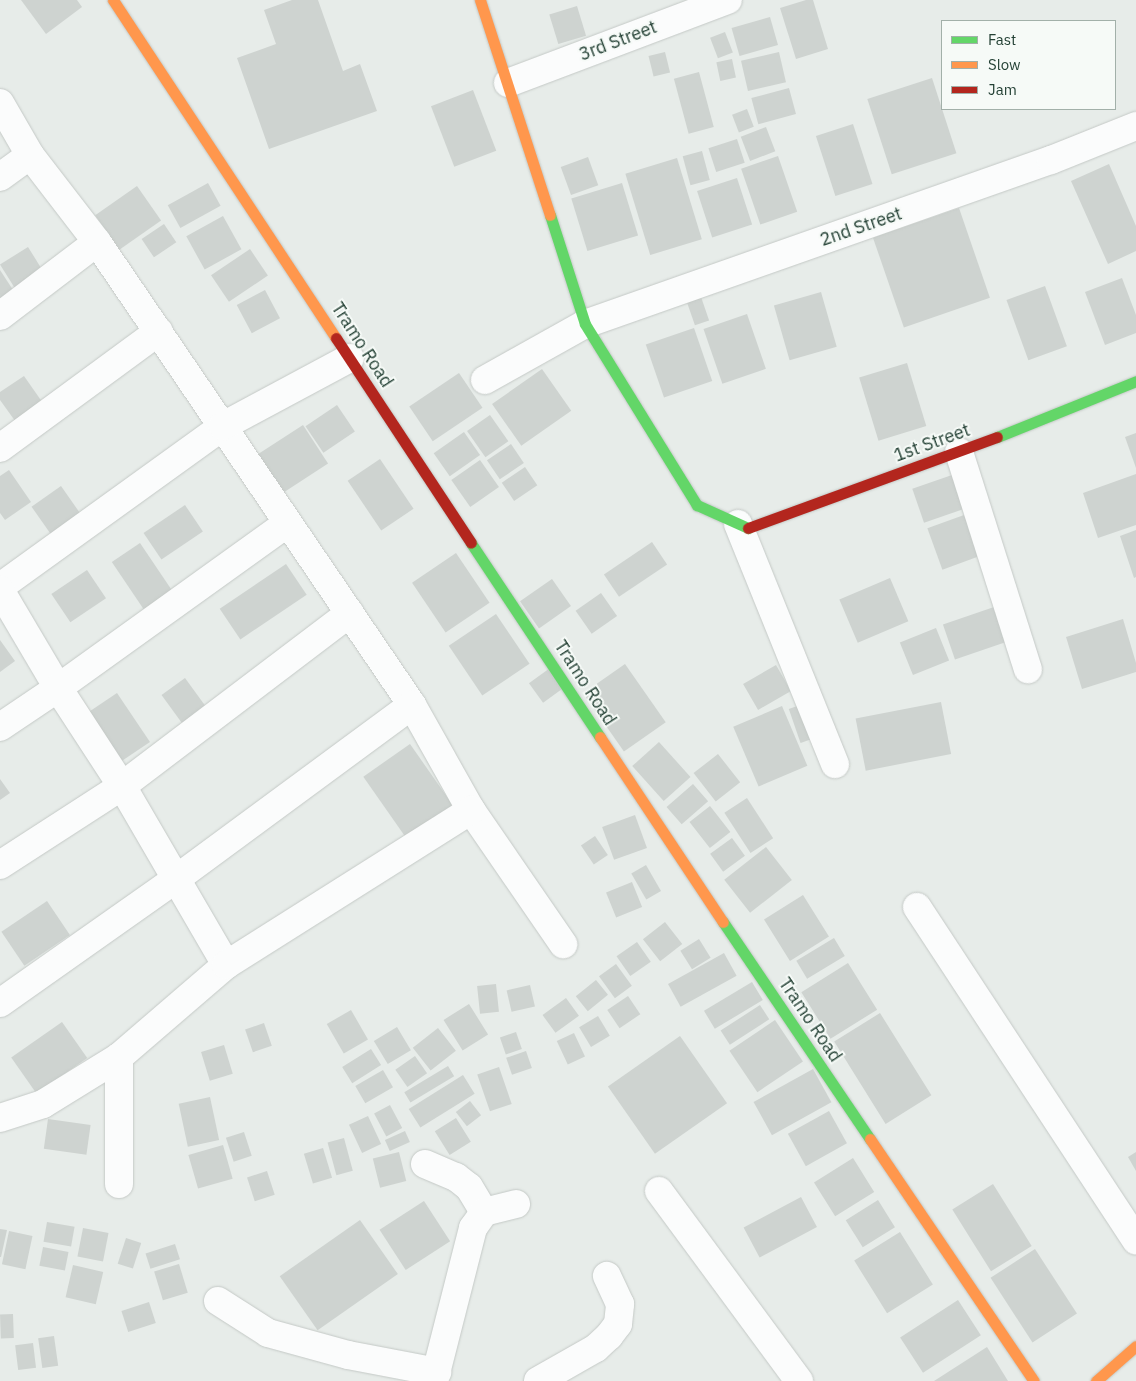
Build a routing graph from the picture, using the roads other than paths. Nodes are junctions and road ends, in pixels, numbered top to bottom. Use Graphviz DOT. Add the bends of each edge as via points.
graph roads {
  1 [pos="113,0"];
  2 [pos="480,0"];
  3 [pos="728,0"];
  4 [pos="508,83"];
  5 [pos="0,103"];
  6 [pos="1136,126"];
  7 [pos="30,155"];
  8 [pos="0,177"];
  9 [pos="97,242"];
  10 [pos="0,316"];
  11 [pos="585,324"];
  12 [pos="159,332"];
  13 [pos="350,358"];
  14 [pos="485,380"];
  15 [pos="1136,381"];
  16 [pos="223,426"];
  17 [pos="0,448"];
  18 [pos="959,452"];
  19 [pos="288,523"];
  20 [pos="738,524"];
  21 [pos="0,588"];
  22 [pos="350,613"];
  23 [pos="1028,668"];
  24 [pos="58,688"];
  25 [pos="412,705"];
  26 [pos="0,727"];
  27 [pos="835,764"];
  28 [pos="122,786"];
  29 [pos="471,810"];
  30 [pos="0,865"];
  31 [pos="176,879"];
  32 [pos="917,907"];
  33 [pos="563,944"];
  34 [pos="226,965"];
  35 [pos="0,1003"];
  36 [pos="119,1057"];
  37 [pos="0,1118"];
  38 [pos="425,1164"];
  39 [pos="118,1184"];
  40 [pos="658,1191"];
  41 [pos="516,1204"];
  42 [pos="484,1212"];
  43 [pos="1136,1240"];
  44 [pos="607,1276"];
  45 [pos="218,1301"];
  46 [pos="1136,1346"];
  47 [pos="436,1377"];
  48 [pos="538,1381"];
  49 [pos="799,1381"];
  50 [pos="1034,1381"];
  51 [pos="1096,1381"];
  1 -- 13 [label="street, Tramo Road"];
  2 -- 4 [label="street"];
  3 -- 4 [label="street, 3rd Street"];
  4 -- 11 [label="street"];
  5 -- 7 [label="street"];
  6 -- 11 [label="street, 2nd Street" via="1051,160"];
  7 -- 8 [label="street"];
  7 -- 9 [label="street"];
  9 -- 10 [label="street"];
  9 -- 12 [label="street"];
  11 -- 14 [label="street, 2nd Street"];
  11 -- 20 [label="street" via="697,505"];
  12 -- 16 [label="street"];
  12 -- 17 [label="street"];
  13 -- 16 [label="street"];
  13 -- 50 [label="street, Tramo Road" via="700,889"];
  15 -- 18 [label="street, 1st Street"];
  16 -- 19 [label="street"];
  16 -- 21 [label="street"];
  18 -- 20 [label="street, 1st Street" via="747,528"];
  18 -- 23 [label="street"];
  19 -- 22 [label="street"];
  19 -- 24 [label="street"];
  20 -- 27 [label="street"];
  21 -- 24 [label="street"];
  22 -- 25 [label="street"];
  22 -- 28 [label="street"];
  24 -- 26 [label="street"];
  24 -- 28 [label="street"];
  25 -- 29 [label="street"];
  25 -- 31 [label="street"];
  28 -- 30 [label="street"];
  28 -- 31 [label="street"];
  29 -- 33 [label="street"];
  29 -- 34 [label="street"];
  31 -- 34 [label="street"];
  31 -- 35 [label="street"];
  32 -- 43 [label="street"];
  34 -- 36 [label="street"];
  36 -- 37 [label="street" via="43,1104"];
  36 -- 39 [label="street"];
  38 -- 42 [label="street" via="456,1177 469,1187"];
  40 -- 49 [label="street"];
  41 -- 42 [label="street"];
  42 -- 47 [label="street" via="473,1228"];
  44 -- 48 [label="street" via="620,1304 618,1324 596,1348"];
  45 -- 47 [label="street" via="268,1333"];
  46 -- 51 [label="street"];
}
